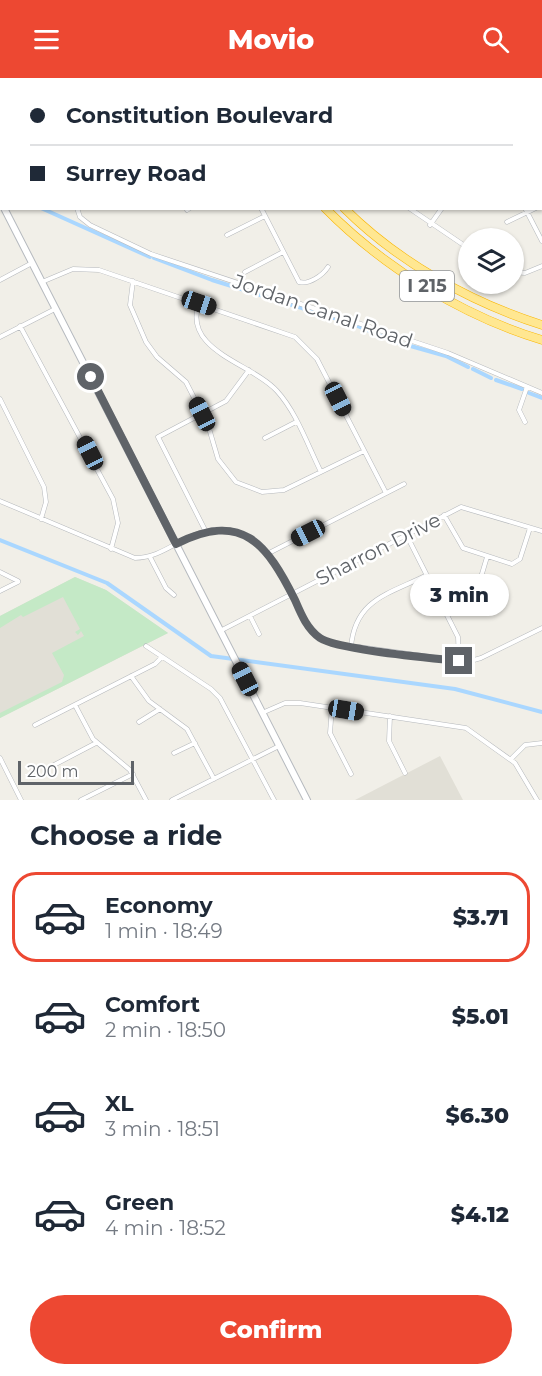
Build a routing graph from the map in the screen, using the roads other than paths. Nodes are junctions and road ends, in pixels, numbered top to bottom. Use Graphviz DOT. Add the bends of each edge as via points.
graph roads {
  1 [pos="5,210"];
  2 [pos="78,210"];
  3 [pos="262,210"];
  4 [pos="327,210"];
  5 [pos="346,210"];
  6 [pos="411,210"];
  7 [pos="441,210"];
  8 [pos="526,211"];
  9 [pos="265,216"];
  10 [pos="507,222"];
  11 [pos="430,225"];
  12 [pos="227,235"];
  13 [pos="542,241"];
  14 [pos="458,242"];
  15 [pos="283,252"];
  16 [pos="32,263"];
  17 [pos="542,266"];
  18 [pos="327,267"];
  19 [pos="245,272"];
  20 [pos="524,273"];
  21 [pos="0,280"];
  22 [pos="133,281"];
  23 [pos="42,282"];
  24 [pos="199,303"];
  25 [pos="56,308"];
  26 [pos="542,325"];
  27 [pos="20,326"];
  28 [pos="0,337"];
  29 [pos="542,340"];
  30 [pos="249,370"];
  31 [pos="527,387"];
  32 [pos="542,393"];
  33 [pos="0,399"];
  34 [pos="202,414"];
  35 [pos="296,422"];
  36 [pos="525,422"];
  37 [pos="265,438"];
  38 [pos="364,451"];
  39 [pos="321,472"];
  40 [pos="404,484"];
  41 [pos="386,493"];
  42 [pos="0,501"];
  43 [pos="444,515"];
  44 [pos="41,519"];
  45 [pos="530,528"];
  46 [pos="206,531"];
  47 [pos="542,531"];
  48 [pos="406,536"];
  49 [pos="176,544"];
  50 [pos="111,549"];
  51 [pos="269,553"];
  52 [pos="150,557"];
  53 [pos="487,557"];
  54 [pos="0,572"];
  55 [pos="427,575"];
  56 [pos="481,577"];
  57 [pos="0,591"];
  58 [pos="292,594"];
  59 [pos="174,595"];
  60 [pos="250,615"];
  61 [pos="542,628"];
  62 [pos="220,631"];
  63 [pos="259,634"];
  64 [pos="146,646"];
  65 [pos="351,646"];
  66 [pos="162,657"];
  67 [pos="459,661"];
  68 [pos="131,676"];
  69 [pos="75,705"];
  70 [pos="332,707"];
  71 [pos="160,709"];
  72 [pos="262,713"];
  73 [pos="390,716"];
  74 [pos="139,722"];
  75 [pos="35,726"];
  76 [pos="96,743"];
  77 [pos="195,743"];
  78 [pos="542,743"];
  79 [pos="279,746"];
  80 [pos="174,753"];
  81 [pos="0,758"];
  82 [pos="252,759"];
  83 [pos="511,759"];
  84 [pos="54,765"];
  85 [pos="405,773"];
  86 [pos="133,774"];
  87 [pos="351,774"];
  88 [pos="214,778"];
  89 [pos="21,800"];
  90 [pos="81,800"];
  91 [pos="146,800"];
  92 [pos="172,800"];
  93 [pos="273,800"];
  94 [pos="307,800"];
  95 [pos="537,800"];
  1 -- 16 [label="main road"];
  2 -- 31 [label="street, Jordan Canal Road" via="87,223 151,254 448,353"];
  3 -- 9 [label="street"];
  4 -- 29 [label="highway, I 215" via="361,240 469,312"];
  5 -- 26 [label="highway, I 215" via="427,272 469,296"];
  6 -- 11 [label="street"];
  7 -- 11 [label="street"];
  8 -- 10 [label="street"];
  8 -- 13 [label="street"];
  9 -- 12 [label="street"];
  9 -- 15 [label="street"];
  11 -- 14 [label="street"];
  15 -- 18 [label="street" via="302,284"];
  15 -- 19 [label="street"];
  16 -- 21 [label="street"];
  16 -- 23 [label="main road"];
  17 -- 20 [label="street"];
  22 -- 23 [label="street" via="84,268 62,272"];
  22 -- 24 [label="street"];
  22 -- 34 [label="street" via="130,305 146,342 157,357 183,378"];
  23 -- 25 [label="main road"];
  24 -- 30 [label="street" via="195,321 202,338"];
  24 -- 38 [label="street" via="302,342 317,359"];
  25 -- 27 [label="street"];
  25 -- 49 [label="main road"];
  27 -- 28 [label="street"];
  27 -- 50 [label="street" via="113,499 118,519"];
  30 -- 34 [label="street" via="230,398"];
  30 -- 35 [label="street" via="277,390"];
  31 -- 32 [label="street, Jordan Canal Road"];
  31 -- 36 [label="street" via="519,410"];
  33 -- 44 [label="street" via="44,487 46,502"];
  34 -- 39 [label="street" via="223,467 248,488 284,490"];
  34 -- 46 [label="street" via="158,436"];
  35 -- 37 [label="street"];
  35 -- 39 [label="street"];
  38 -- 39 [label="street"];
  38 -- 41 [label="street"];
  40 -- 41 [label="street"];
  41 -- 51 [label="street"];
  42 -- 44 [label="street"];
  43 -- 45 [label="street, Sharron Drive" via="465,507"];
  43 -- 48 [label="street, Sharron Drive"];
  43 -- 53 [label="street" via="460,545"];
  44 -- 50 [label="street"];
  45 -- 47 [label="street, Sharron Drive"];
  45 -- 53 [label="street" via="517,563"];
  46 -- 49 [label="street"];
  46 -- 51 [label="street" via="236,533"];
  48 -- 55 [label="street"];
  48 -- 58 [label="street, Sharron Drive"];
  49 -- 52 [label="street"];
  49 -- 62 [label="main road"];
  50 -- 52 [label="street" via="130,557"];
  51 -- 58 [label="street"];
  52 -- 59 [label="street" via="166,588"];
  53 -- 56 [label="street"];
  54 -- 57 [label="street" via="18,581"];
  55 -- 65 [label="street" via="366,607 354,625"];
  55 -- 67 [label="street" via="458,637"];
  58 -- 60 [label="street, Sharron Drive"];
  58 -- 65 [label="street" via="316,635 331,643"];
  60 -- 62 [label="street, Sharron Drive"];
  60 -- 63 [label="street"];
  61 -- 67 [label="street" via="481,658"];
  62 -- 72 [label="main road"];
  64 -- 66 [label="street"];
  65 -- 67 [label="street"];
  66 -- 68 [label="street"];
  66 -- 82 [label="street" via="220,698"];
  68 -- 69 [label="street"];
  68 -- 71 [label="street" via="142,694"];
  69 -- 75 [label="street"];
  69 -- 76 [label="street"];
  70 -- 72 [label="street" via="289,702"];
  70 -- 73 [label="street"];
  70 -- 87 [label="street" via="330,733"];
  71 -- 74 [label="street"];
  71 -- 77 [label="street" via="183,725"];
  72 -- 79 [label="main road"];
  73 -- 83 [label="street" via="466,728"];
  73 -- 85 [label="street" via="389,741"];
  76 -- 84 [label="street"];
  76 -- 86 [label="street"];
  77 -- 80 [label="street"];
  77 -- 88 [label="street"];
  78 -- 83 [label="street" via="525,745"];
  79 -- 82 [label="street"];
  79 -- 94 [label="main road"];
  81 -- 89 [label="street"];
  82 -- 88 [label="street"];
  82 -- 93 [label="street"];
  83 -- 95 [label="street"];
  86 -- 90 [label="street"];
  86 -- 91 [label="street"];
  88 -- 92 [label="street"];
}
